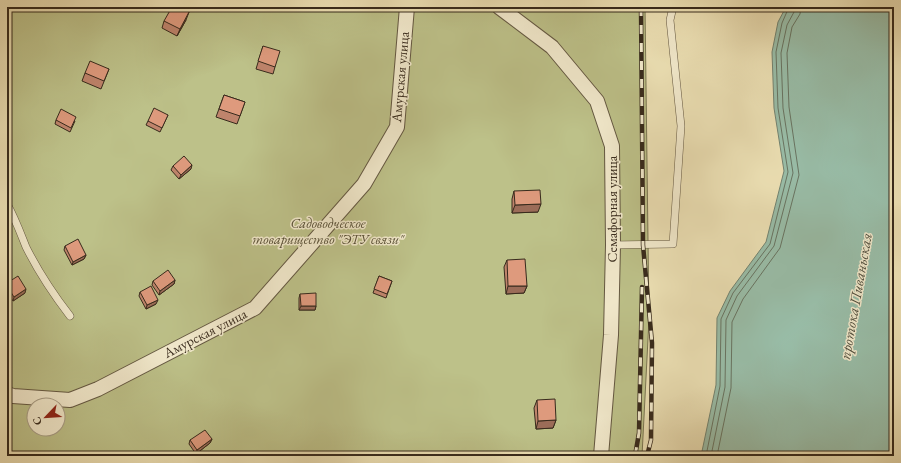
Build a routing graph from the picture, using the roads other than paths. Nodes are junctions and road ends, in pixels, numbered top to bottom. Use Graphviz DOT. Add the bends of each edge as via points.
graph roads {
  1 [pos="407,7"];
  2 [pos="499,7"];
  3 [pos="673,7"];
  4 [pos="7,204"];
  5 [pos="613,245"];
  6 [pos="70,316"];
  7 [pos="7,394"];
  8 [pos="601,456"];
  1 -- 7 [label="street, Амурская улица" via="397,128 364,184 254,308 98,389 70,400"];
  2 -- 5 [label="street, Семафорная улица" via="552,46 597,101 612,146"];
  3 -- 5 [label="lane" via="670,20 681,126 673,244"];
  4 -- 6 [label="lane" via="49,289"];
  5 -- 8 [label="street, Семафорная улица" via="611,335"];
}
